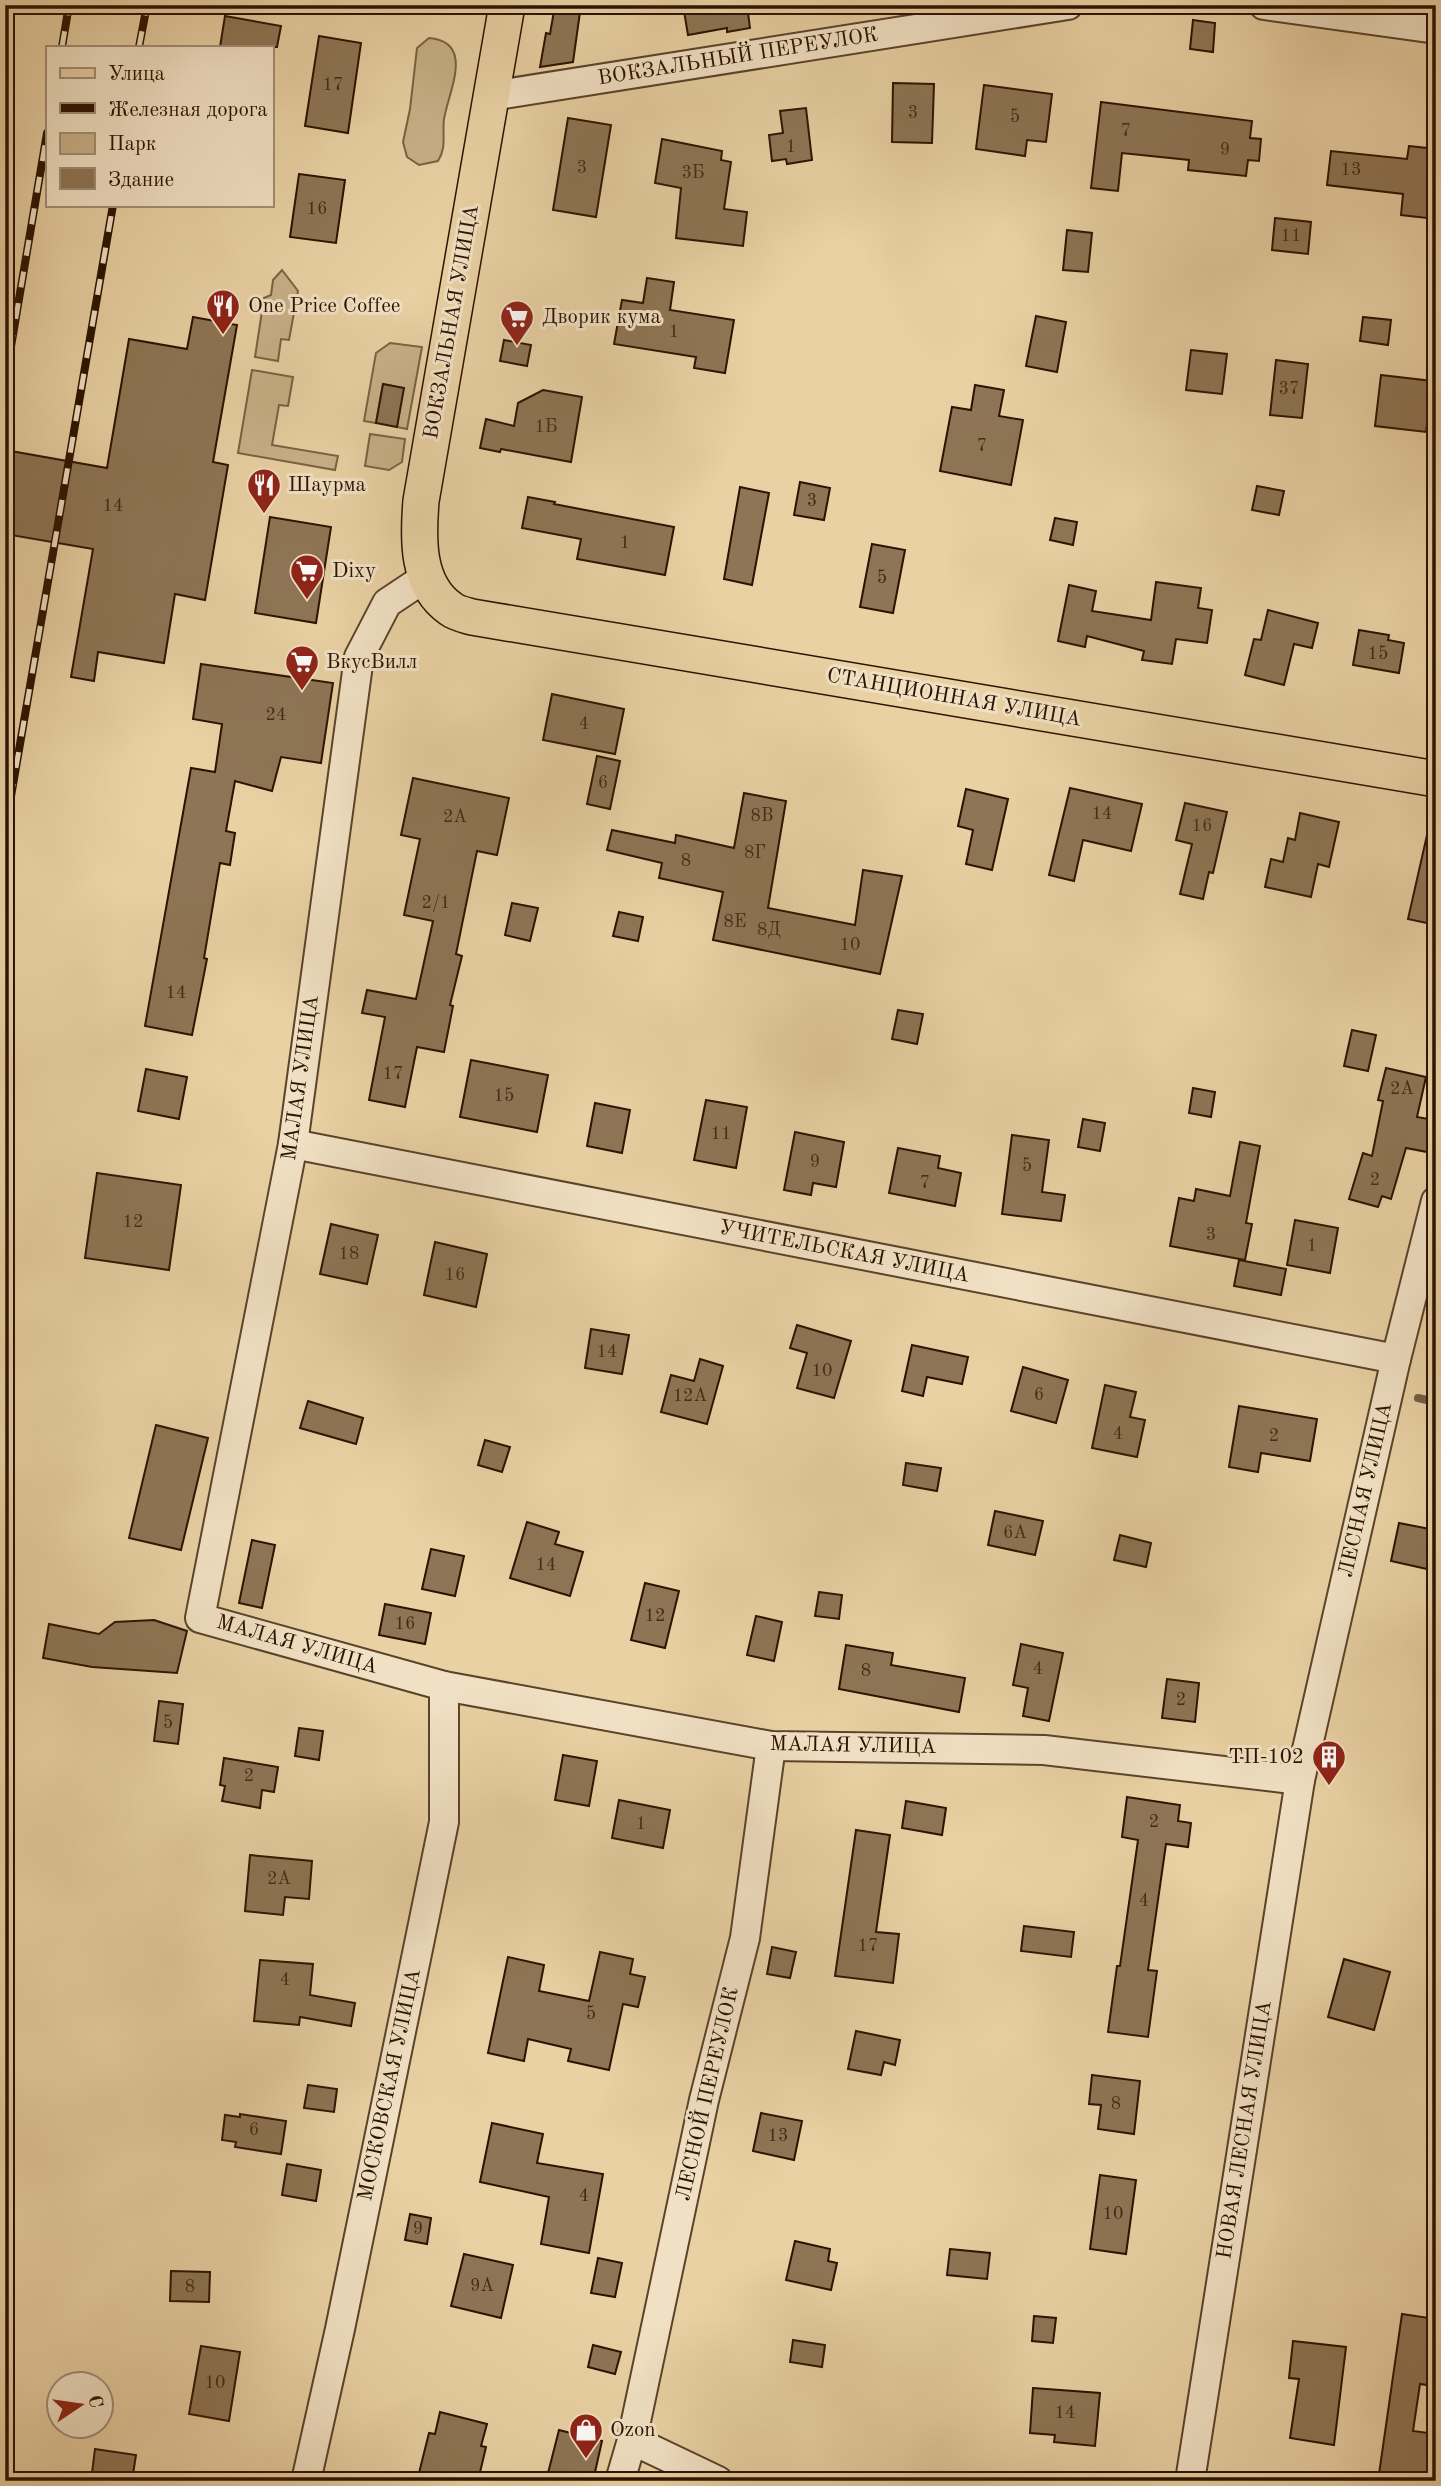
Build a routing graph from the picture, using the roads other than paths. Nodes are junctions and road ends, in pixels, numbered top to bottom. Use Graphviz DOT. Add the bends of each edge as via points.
graph roads {
  1 [pos="508,5"];
  2 [pos="1068,5"];
  3 [pos="1264,5"];
  4 [pos="1436,29"];
  5 [pos="491,96"];
  6 [pos="426,577"];
  7 [pos="471,617"];
  8 [pos="1436,779"];
  9 [pos="293,1144"];
  10 [pos="1436,1202"];
  11 [pos="1396,1359"];
  12 [pos="444,1686"];
  13 [pos="771,1746"];
  14 [pos="1300,1780"];
  15 [pos="632,2440"];
  16 [pos="306,2481"];
  17 [pos="620,2481"];
  18 [pos="718,2481"];
  19 [pos="1190,2481"];
  1 -- 5 [label="main road, ВОКЗАЛЬНАЯ УЛИЦА"];
  2 -- 5 [label="street, ВОКЗАЛЬНЫЙ ПЕРЕУЛОК"];
  3 -- 4 [label="street"];
  5 -- 6 [label="main road, ВОКЗАЛЬНАЯ УЛИЦА" via="421,501 418,538"];
  6 -- 7 [label="main road, ВОКЗАЛЬНАЯ УЛИЦА" via="451,609"];
  6 -- 9 [label="street, МАЛАЯ УЛИЦА" via="387,603 359,657"];
  7 -- 8 [label="main road, СТАНЦИОННАЯ УЛИЦА"];
  9 -- 11 [label="street, УЧИТЕЛЬСКАЯ УЛИЦА"];
  9 -- 12 [label="street, МАЛАЯ УЛИЦА" via="200,1618"];
  10 -- 11 [label="street, ЛЕСНАЯ УЛИЦА"];
  11 -- 14 [label="street, ЛЕСНАЯ УЛИЦА"];
  12 -- 13 [label="street, МАЛАЯ УЛИЦА"];
  12 -- 16 [label="street, МОСКОВСКАЯ УЛИЦА" via="444,1822"];
  13 -- 14 [label="street, МАЛАЯ УЛИЦА" via="1044,1750"];
  13 -- 15 [label="street, ЛЕСНОЙ ПЕРЕУЛОК" via="745,1938 704,2100"];
  14 -- 19 [label="street, НОВАЯ ЛЕСНАЯ УЛИЦА"];
  15 -- 17 [label="street, ЛЕСНОЙ ПЕРЕУЛОК"];
  15 -- 18 [label="street"];
}
